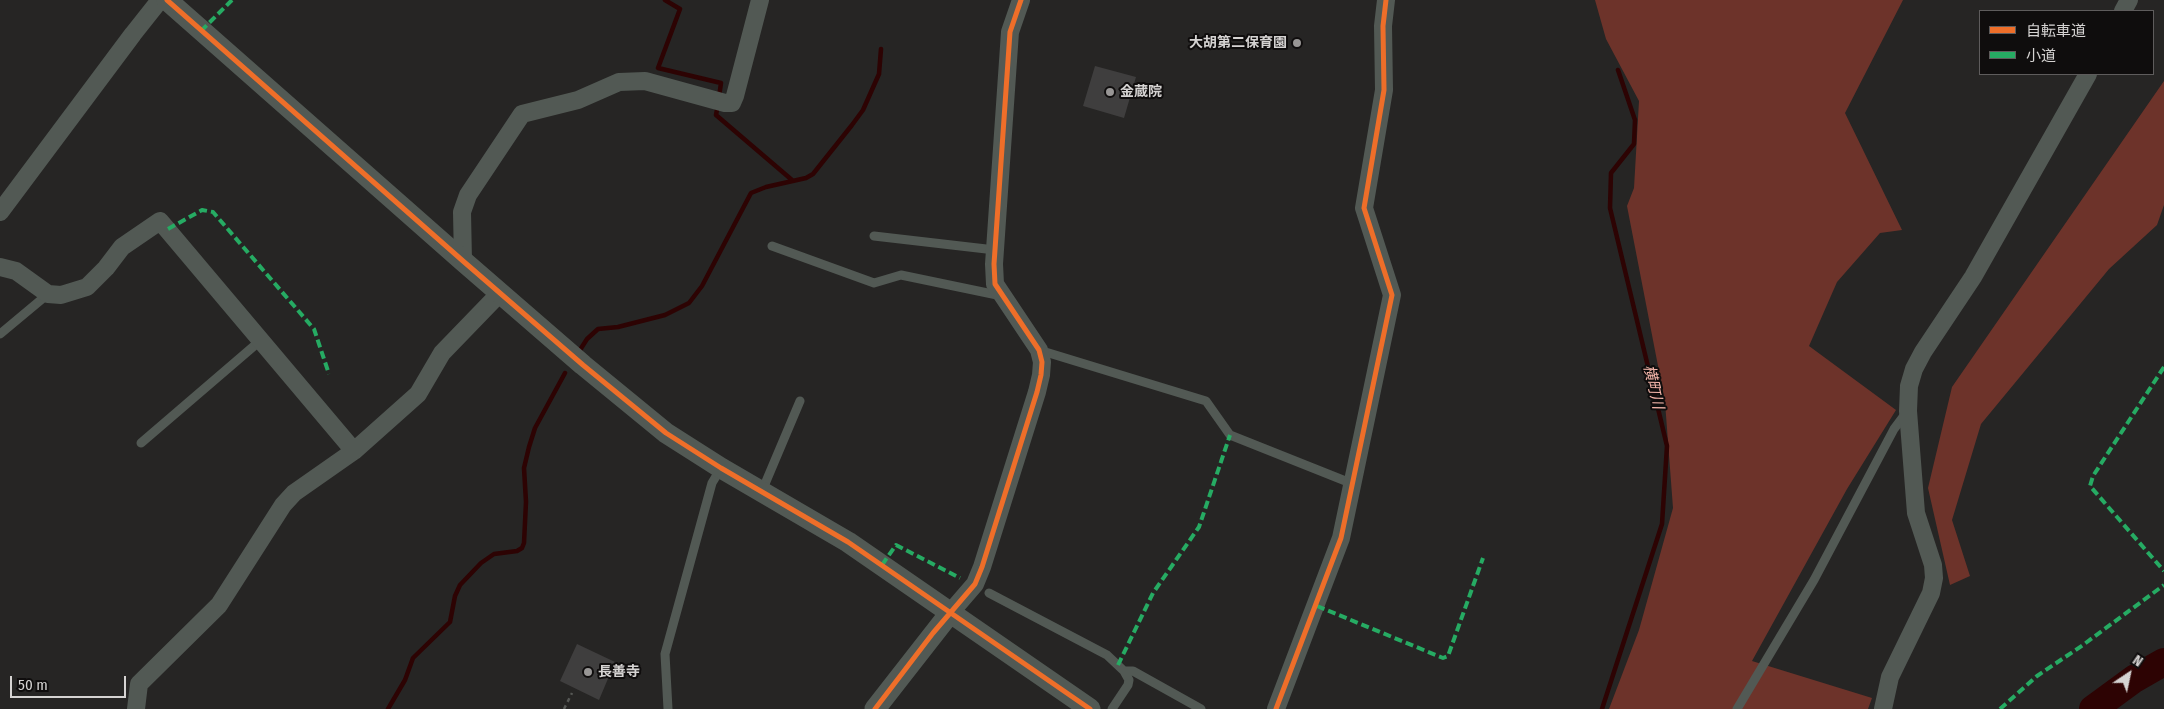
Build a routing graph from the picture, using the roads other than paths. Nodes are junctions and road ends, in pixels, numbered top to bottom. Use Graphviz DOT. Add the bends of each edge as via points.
graph roads {
  1 [pos="160,0"];
  2 [pos="167,0"];
  3 [pos="760,0"];
  4 [pos="1021,0"];
  5 [pos="1386,0"];
  6 [pos="2087,75"];
  7 [pos="0,212"];
  8 [pos="874,236"];
  9 [pos="772,246"];
  10 [pos="995,250"];
  11 [pos="462,261"];
  12 [pos="0,267"];
  13 [pos="500,293"];
  14 [pos="48,294"];
  15 [pos="1002,296"];
  16 [pos="0,334"];
  17 [pos="260,340"];
  18 [pos="1039,350"];
  19 [pos="800,401"];
  20 [pos="1908,411"];
  21 [pos="141,443"];
  22 [pos="354,451"];
  23 [pos="721,468"];
  24 [pos="1353,484"];
  25 [pos="762,491"];
  26 [pos="989,592"];
  27 [pos="950,614"];
  28 [pos="1124,671"];
  29 [pos="136,709"];
  30 [pos="668,709"];
  31 [pos="875,709"];
  32 [pos="1090,709"];
  33 [pos="1112,709"];
  34 [pos="1201,709"];
  35 [pos="1276,709"];
  36 [pos="1737,709"];
  37 [pos="1883,709"];
  1 -- 7 [label="street"];
  2 -- 11 [label="street"];
  3 -- 11 [label="street" via="732,103 645,80 618,82 578,100 522,114 468,195 462,212"];
  4 -- 10 [label="street" via="1010,32"];
  5 -- 24 [label="street" via="1382,26 1384,90 1364,208 1392,295"];
  6 -- 20 [label="street" via="1972,277 1914,369 1909,386"];
  8 -- 10 [label="lane"];
  9 -- 15 [label="lane" via="874,283 901,275"];
  10 -- 15 [label="street" via="995,284"];
  11 -- 13 [label="street"];
  12 -- 14 [label="street" via="16,271"];
  13 -- 22 [label="street" via="442,352 418,394"];
  13 -- 23 [label="street" via="659,427"];
  14 -- 16 [label="lane"];
  14 -- 17 [label="street" via="61,296 87,287 122,247 160,220"];
  15 -- 18 [label="street"];
  17 -- 21 [label="lane"];
  17 -- 22 [label="street"];
  18 -- 24 [label="lane" via="1206,401 1230,435"];
  18 -- 27 [label="street" via="1042,362 1038,392 982,567 974,584"];
  19 -- 25 [label="lane"];
  20 -- 36 [label="lane" via="1894,429 1814,580"];
  20 -- 37 [label="street" via="1916,513 1933,565 1934,578 1890,677"];
  22 -- 29 [label="street" via="294,493 283,505 219,605 139,684"];
  23 -- 25 [label="street"];
  23 -- 30 [label="lane" via="712,483 665,654"];
  24 -- 35 [label="street" via="1335,558"];
  25 -- 27 [label="street" via="842,538"];
  26 -- 28 [label="lane" via="1107,655"];
  27 -- 31 [label="street"];
  27 -- 32 [label="street"];
  28 -- 33 [label="lane" via="1129,680 1128,686"];
  28 -- 34 [label="lane" via="1132,672"];
}
